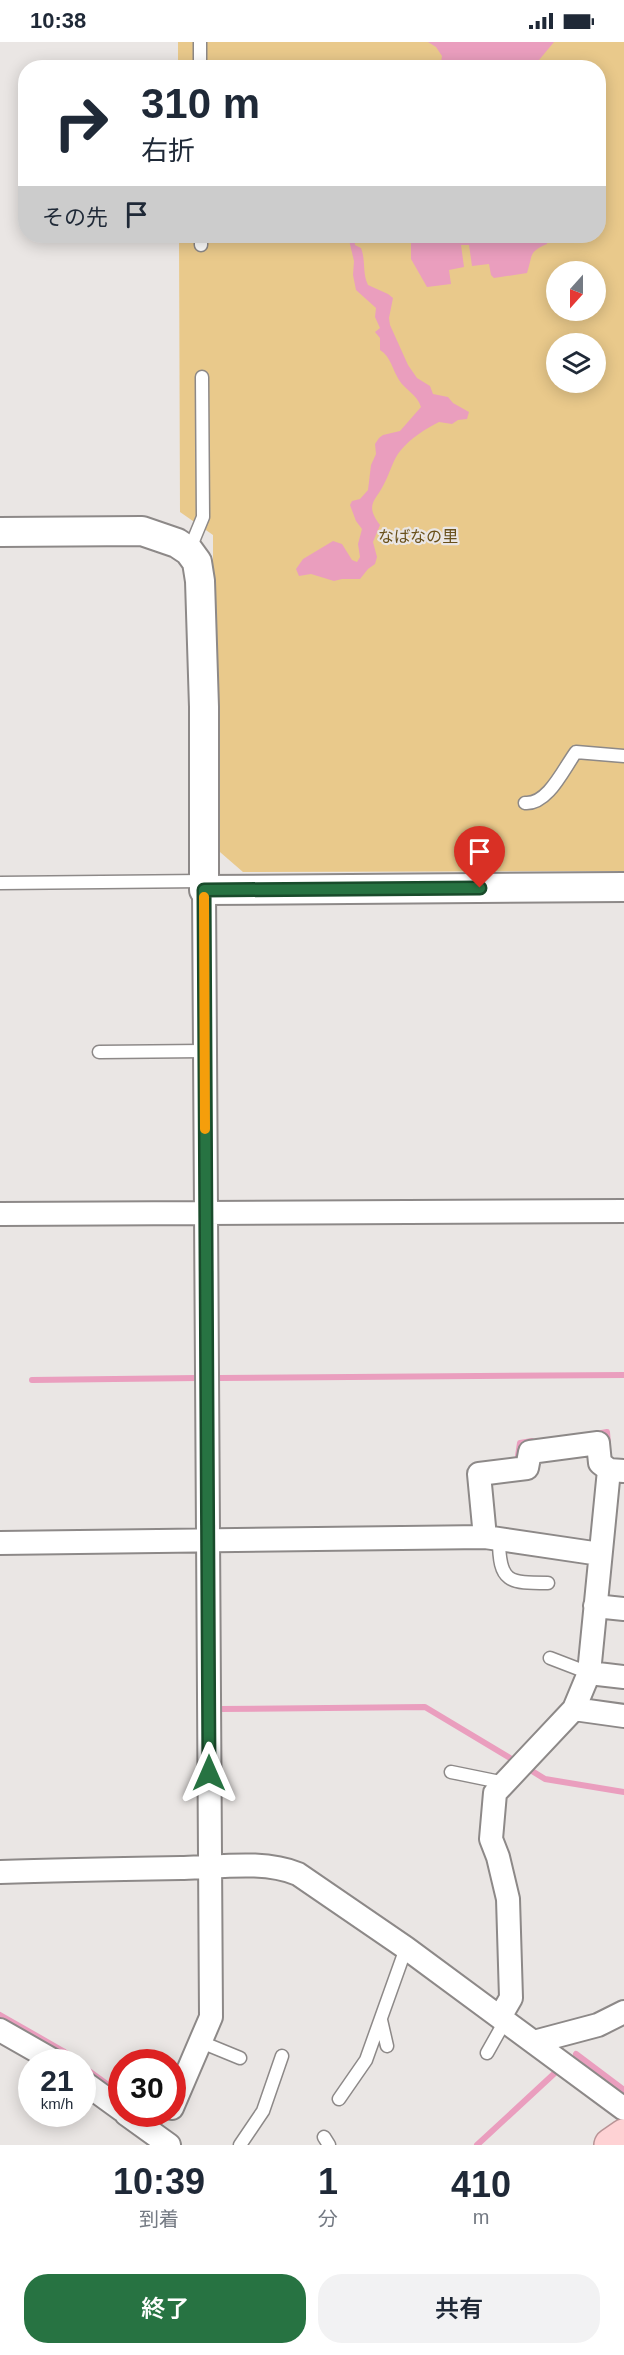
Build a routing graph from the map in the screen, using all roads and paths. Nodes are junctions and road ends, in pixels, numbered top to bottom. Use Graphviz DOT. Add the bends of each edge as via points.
graph roads {
  1 [pos="200,42"];
  2 [pos="200,60"];
  3 [pos="202,377"];
  4 [pos="0,532"];
  5 [pos="189,551"];
  6 [pos="624,756"];
  7 [pos="525,803"];
  8 [pos="0,883"];
  9 [pos="204,886"];
  10 [pos="624,887"];
  11 [pos="204,1051"];
  12 [pos="99,1052"];
  13 [pos="624,1211"];
  14 [pos="205,1213"];
  15 [pos="0,1214"];
  16 [pos="616,1470"];
  17 [pos="492,1538"];
  18 [pos="207,1541"];
  19 [pos="0,1543"];
  20 [pos="600,1554"];
  21 [pos="548,1583"];
  22 [pos="595,1606"];
  23 [pos="624,1609"];
  24 [pos="550,1658"];
  25 [pos="589,1673"];
  26 [pos="624,1677"];
  27 [pos="574,1710"];
  28 [pos="624,1716"];
  29 [pos="451,1772"];
  30 [pos="505,1783"];
  31 [pos="210,1867"];
  32 [pos="0,1872"];
  33 [pos="405,1948"];
  34 [pos="624,2012"];
  35 [pos="380,2019"];
  36 [pos="503,2019"];
  37 [pos="0,2030"];
  38 [pos="201,2042"];
  39 [pos="534,2042"];
  40 [pos="387,2046"];
  41 [pos="33,2049"];
  42 [pos="487,2053"];
  43 [pos="282,2056"];
  44 [pos="240,2058"];
  45 [pos="186,2076"];
  46 [pos="339,2099"];
  47 [pos="624,2109"];
  48 [pos="144,2127"];
  49 [pos="167,2127"];
  50 [pos="624,2136"];
  51 [pos="164,2142"];
  52 [pos="240,2145"];
  53 [pos="610,2145"];
  1 -- 2 [label="lane"];
  3 -- 5 [label="lane" via="203,517"];
  4 -- 5 [label="street" via="142,531"];
  5 -- 9 [label="street" via="197,562 200,581"];
  6 -- 7 [label="lane" via="576,752 541,800"];
  8 -- 9 [label="lane"];
  9 -- 10 [label="street"];
  9 -- 11 [label="street"];
  11 -- 12 [label="lane"];
  11 -- 14 [label="street"];
  13 -- 14 [label="street"];
  14 -- 15 [label="street"];
  14 -- 18 [label="street"];
  16 -- 17 [label="street" via="600,1463 598,1443 530,1452 527,1467 479,1474"];
  16 -- 20 [label="street"];
  17 -- 18 [label="street"];
  17 -- 20 [label="street"];
  17 -- 21 [label="lane" via="501,1568 510,1579 519,1583"];
  18 -- 19 [label="street"];
  18 -- 31 [label="street"];
  20 -- 22 [label="street"];
  22 -- 23 [label="street"];
  22 -- 25 [label="street"];
  24 -- 25 [label="lane"];
  25 -- 26 [label="street"];
  25 -- 27 [label="street"];
  27 -- 28 [label="street"];
  27 -- 30 [label="street"];
  29 -- 30 [label="lane"];
  30 -- 36 [label="street" via="495,1793 491,1839 508,1899 511,1998"];
  31 -- 32 [label="street"];
  31 -- 33 [label="street" via="272,1866 298,1874"];
  31 -- 38 [label="street" via="211,2017"];
  33 -- 35 [label="lane"];
  33 -- 36 [label="street"];
  34 -- 39 [label="street" via="598,2025"];
  35 -- 40 [label="lane"];
  35 -- 46 [label="lane" via="366,2060"];
  36 -- 39 [label="street"];
  36 -- 42 [label="lane"];
  37 -- 41 [label="street"];
  38 -- 44 [label="lane"];
  38 -- 45 [label="street"];
  39 -- 47 [label="street"];
  43 -- 52 [label="lane" via="263,2111"];
  48 -- 51 [label="street"];
  49 -- 51 [label="street"];
  50 -- 53 [label="highway"];
}
